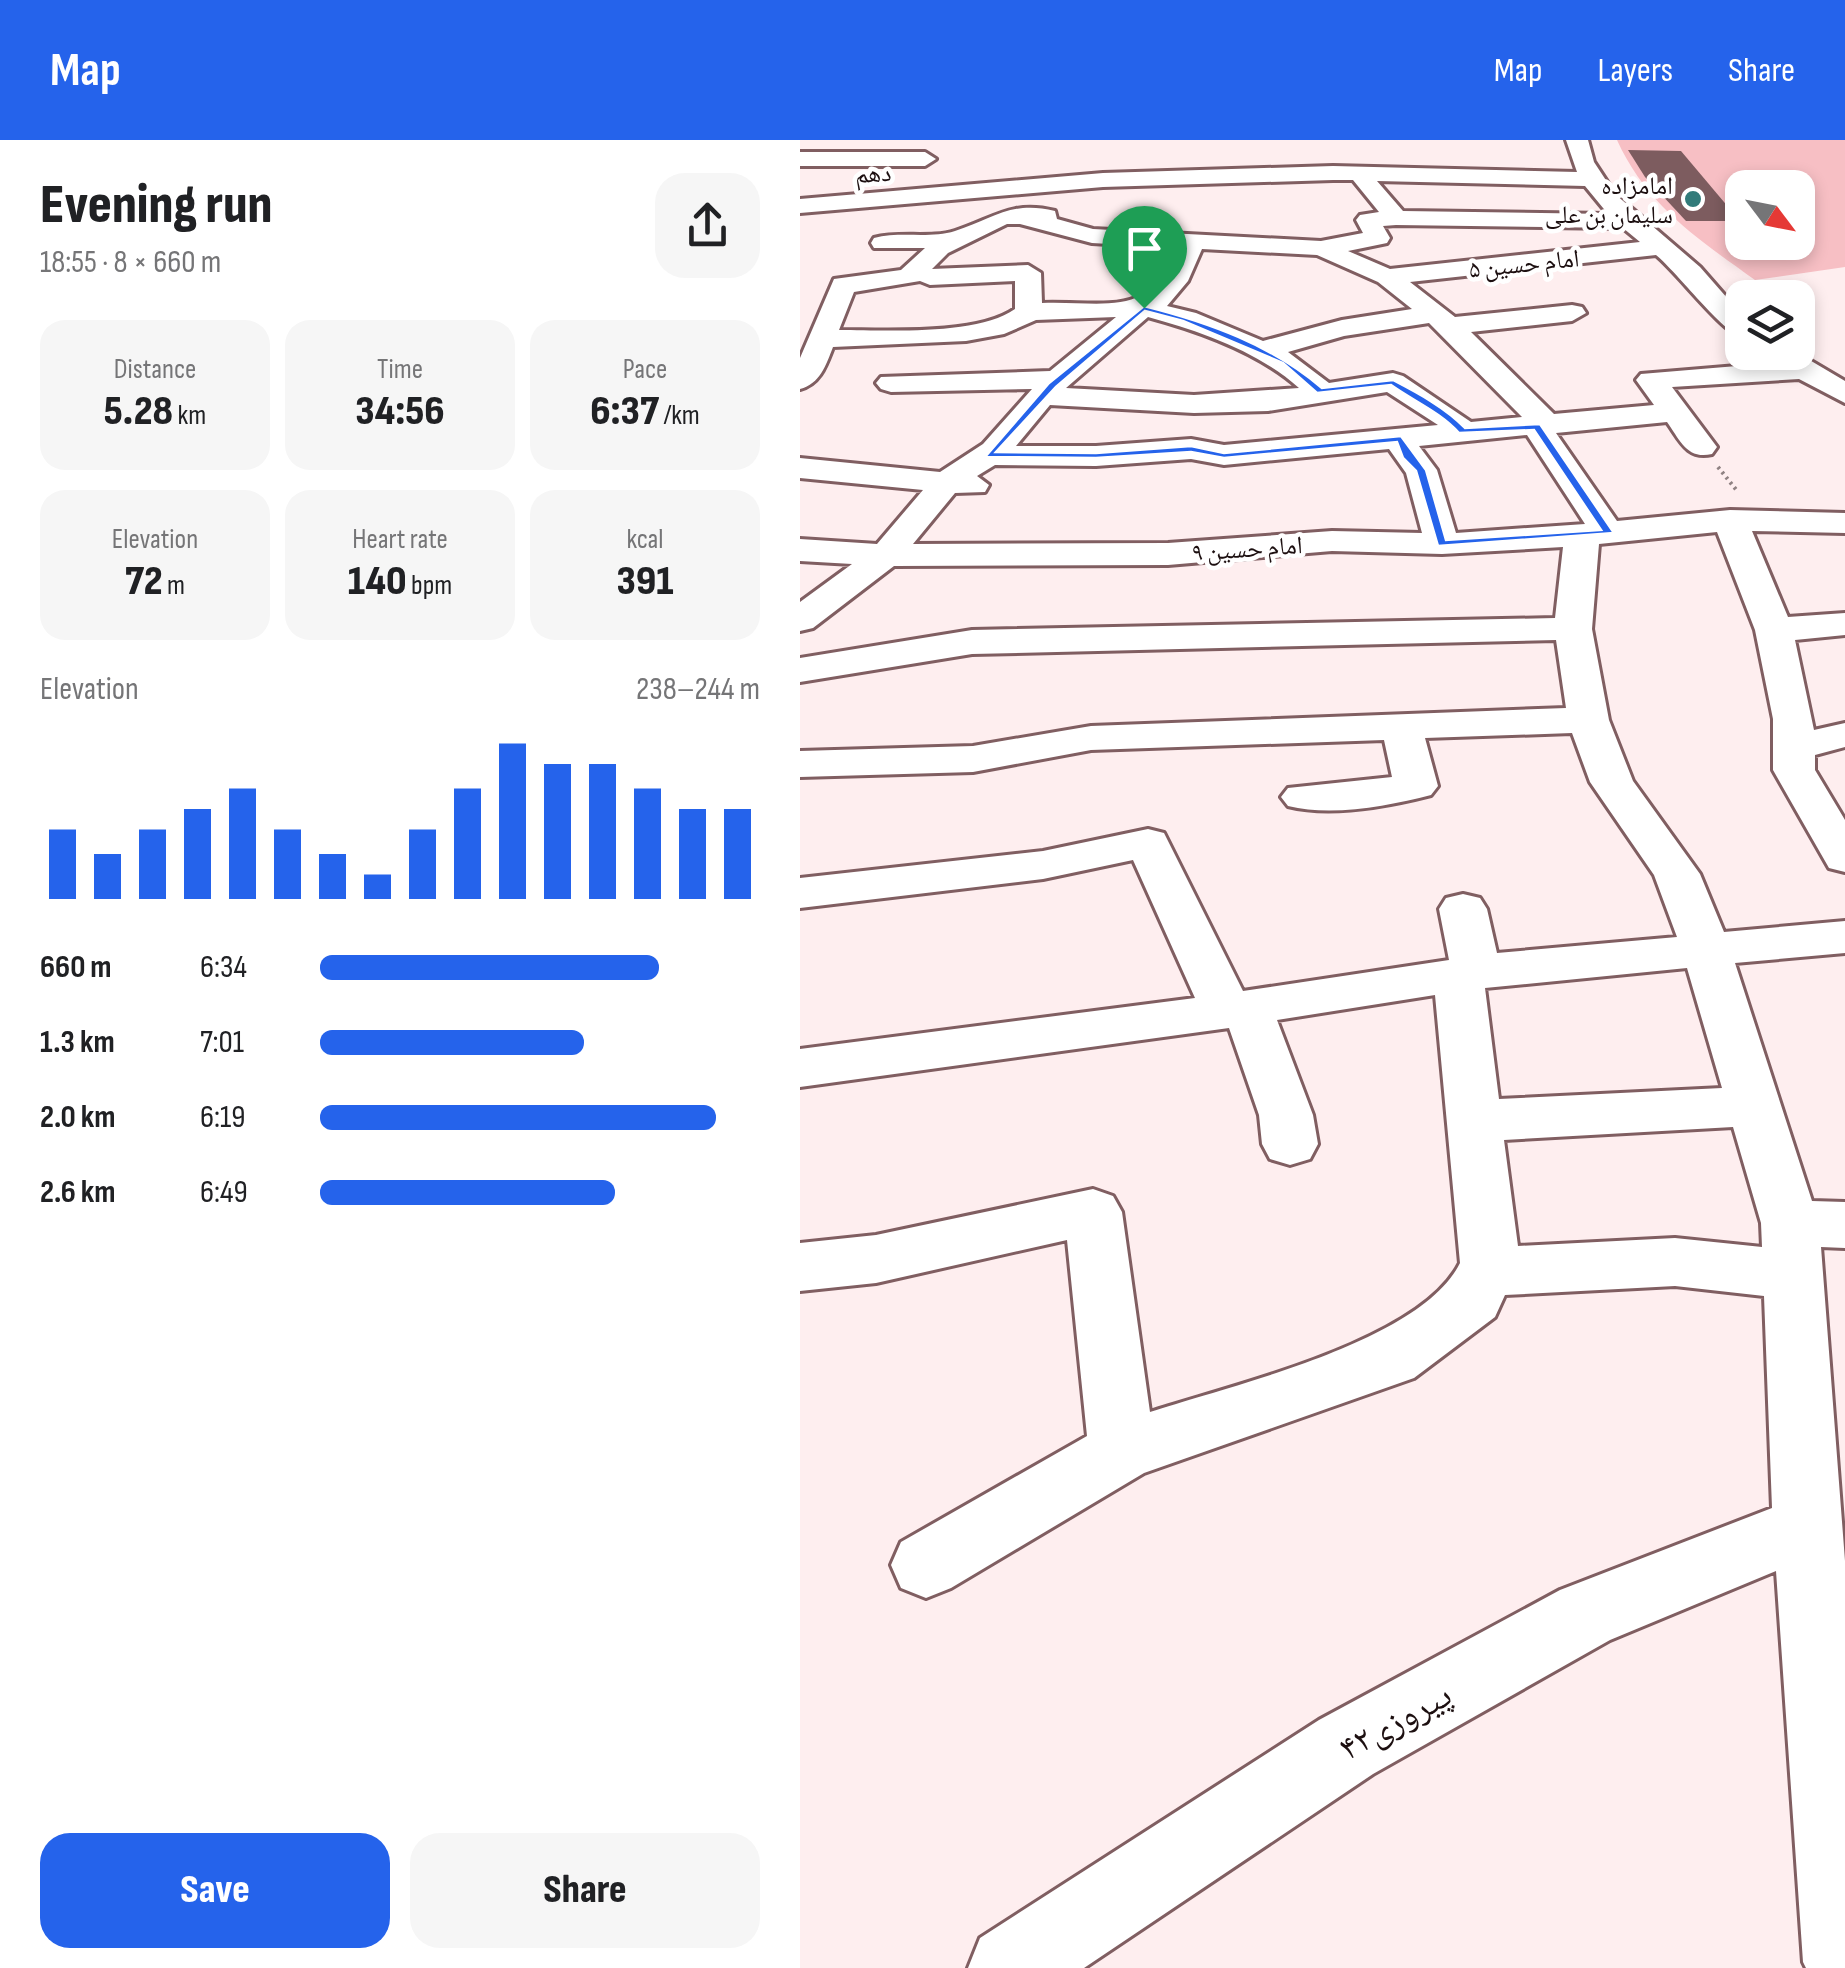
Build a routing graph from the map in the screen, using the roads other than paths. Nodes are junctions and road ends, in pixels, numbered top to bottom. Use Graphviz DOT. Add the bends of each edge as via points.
graph roads {
  1 [pos="1577,140"];
  2 [pos="1596,140"];
  3 [pos="1335,145"];
  4 [pos="927,150"];
  5 [pos="1099,153"];
  6 [pos="800,159"];
  7 [pos="1347,174"];
  8 [pos="1592,179"];
  9 [pos="1103,180"];
  10 [pos="979,192"];
  11 [pos="949,195"];
  12 [pos="800,206"];
  13 [pos="1092,211"];
  14 [pos="1014,218"];
  15 [pos="1396,218"];
  16 [pos="1626,221"];
  17 [pos="958,239"];
  18 [pos="1192,240"];
  19 [pos="883,243"];
  20 [pos="1662,247"];
  21 [pos="1321,248"];
  22 [pos="1579,258"];
  23 [pos="1387,276"];
  24 [pos="930,277"];
  25 [pos="1726,280"];
  26 [pos="1601,283"];
  27 [pos="1144,308"];
  28 [pos="1029,312"];
  29 [pos="1572,313"];
  30 [pos="1282,316"];
  31 [pos="1725,316"];
  32 [pos="1244,317"];
  33 [pos="1186,319"];
  34 [pos="1442,320"];
  35 [pos="1342,328"];
  36 [pos="816,333"];
  37 [pos="1262,350"];
  38 [pos="1815,365"];
  39 [pos="1725,370"];
  40 [pos="1813,370"];
  41 [pos="1845,376"];
  42 [pos="800,380"];
  43 [pos="890,384"];
  44 [pos="1051,388"];
  45 [pos="1320,391"];
  46 [pos="1845,394"];
  47 [pos="1675,412"];
  48 [pos="1537,426"];
  49 [pos="1462,431"];
  50 [pos="1401,439"];
  51 [pos="1701,447"];
  52 [pos="988,454"];
  53 [pos="800,468"];
  54 [pos="948,481"];
  55 [pos="998,487"];
  56 [pos="1746,520"];
  57 [pos="1845,522"];
  58 [pos="1595,534"];
  59 [pos="1442,544"];
  60 [pos="800,550"];
  61 [pos="886,555"];
  62 [pos="800,620"];
  63 [pos="1845,624"];
  64 [pos="1573,630"];
  65 [pos="1774,630"];
  66 [pos="800,670"];
  67 [pos="1588,720"];
  68 [pos="1402,726"];
  69 [pos="1845,735"];
  70 [pos="1794,747"];
  71 [pos="800,764"];
  72 [pos="1303,797"];
  73 [pos="1845,858"];
  74 [pos="800,893"];
  75 [pos="1464,908"];
  76 [pos="1845,937"];
  77 [pos="1706,948"];
  78 [pos="1467,973"];
  79 [pos="1237,1010"];
  80 [pos="800,1068"];
  81 [pos="1755,1106"];
  82 [pos="1474,1120"];
  83 [pos="1290,1144"];
  84 [pos="1810,1241"];
  85 [pos="800,1267"];
  86 [pos="1486,1272"];
  87 [pos="1122,1451"];
  88 [pos="1819,1498"];
  89 [pos="926,1565"];
  90 [pos="1834,1732"];
  91 [pos="1845,1962"];
  92 [pos="1010,1968"];
  1 -- 8 [label="street"];
  2 -- 25 [label="street" via="1626,201"];
  3 -- 7 [label="street"];
  4 -- 6 [label="street"];
  4 -- 11 [label="street"];
  5 -- 9 [label="street"];
  7 -- 8 [label="street, دهم"];
  7 -- 9 [label="street, دهم" via="1149,192"];
  7 -- 15 [label="street"];
  8 -- 16 [label="street"];
  9 -- 10 [label="street, دهم"];
  10 -- 11 [label="street, دهم"];
  10 -- 14 [label="street"];
  11 -- 12 [label="street, دهم"];
  13 -- 14 [label="street"];
  14 -- 17 [label="street"];
  14 -- 18 [label="street" via="1092,236"];
  15 -- 16 [label="street"];
  15 -- 21 [label="street" via="1368,220 1378,238"];
  16 -- 20 [label="street"];
  17 -- 19 [label="street"];
  17 -- 36 [label="street" via="909,277 843,285"];
  18 -- 21 [label="street" via="1260,233 1288,255"];
  18 -- 27 [label="street" via="1185,266 1160,302"];
  20 -- 22 [label="street, امام حسین ۵"];
  20 -- 31 [label="street" via="1692,272"];
  21 -- 23 [label="street"];
  22 -- 23 [label="street, امام حسین ۵"];
  22 -- 26 [label="street"];
  23 -- 34 [label="street"];
  24 -- 28 [label="street" via="1028,273"];
  27 -- 28 [label="street"];
  27 -- 33 [label="street"];
  27 -- 44 [label="street"];
  28 -- 36 [label="street" via="1019,322 973,331"];
  29 -- 34 [label="street"];
  30 -- 35 [label="street"];
  32 -- 33 [label="street"];
  33 -- 37 [label="street"];
  34 -- 35 [label="street"];
  34 -- 48 [label="street" via="1543,421"];
  35 -- 37 [label="street"];
  36 -- 42 [label="street" via="810,369"];
  37 -- 45 [label="street"];
  38 -- 41 [label="street"];
  39 -- 47 [label="street" via="1651,380"];
  40 -- 46 [label="street"];
  43 -- 44 [label="street"];
  44 -- 45 [label="street" via="1194,404 1268,402"];
  44 -- 52 [label="street"];
  45 -- 49 [label="street" via="1393,382 1445,412"];
  47 -- 48 [label="street"];
  47 -- 51 [label="street"];
  48 -- 49 [label="street"];
  48 -- 58 [label="street"];
  49 -- 50 [label="street"];
  50 -- 52 [label="street" via="1224,456 1191,449"];
  50 -- 59 [label="street" via="1421,470"];
  52 -- 54 [label="street"];
  53 -- 54 [label="street"];
  54 -- 55 [label="street"];
  54 -- 61 [label="street"];
  56 -- 57 [label="street, امام حسین ۹"];
  56 -- 58 [label="street, امام حسین ۹"];
  56 -- 65 [label="street"];
  58 -- 59 [label="street, امام حسین ۹"];
  58 -- 64 [label="street"];
  59 -- 61 [label="street, امام حسین ۹"];
  60 -- 61 [label="street, امام حسین ۹"];
  61 -- 62 [label="street"];
  63 -- 65 [label="street"];
  64 -- 66 [label="street" via="972,642"];
  64 -- 67 [label="street"];
  65 -- 70 [label="street"];
  67 -- 68 [label="street"];
  67 -- 77 [label="street" via="1612,782 1677,874"];
  68 -- 71 [label="street" via="1091,738 973,759"];
  68 -- 72 [label="street" via="1416,786"];
  69 -- 70 [label="street"];
  70 -- 73 [label="street" via="1794,770"];
  74 -- 79 [label="street" via="1042,865 1148,843"];
  75 -- 78 [label="street"];
  76 -- 77 [label="street"];
  77 -- 78 [label="street"];
  77 -- 81 [label="street"];
  78 -- 79 [label="street"];
  78 -- 82 [label="street"];
  79 -- 80 [label="street"];
  79 -- 83 [label="street" via="1286,1115"];
  81 -- 82 [label="street"];
  81 -- 84 [label="street"];
  82 -- 86 [label="street"];
  84 -- 86 [label="street" via="1675,1262"];
  84 -- 88 [label="street"];
  85 -- 87 [label="street" via="876,1259 1092,1212"];
  86 -- 87 [label="street" via="1473,1299 1392,1359"];
  87 -- 89 [label="street"];
  88 -- 90 [label="street"];
  88 -- 92 [label="street, پیروزی۴۲" via="1586,1615 1346,1747"];
  90 -- 91 [label="street"];
}
